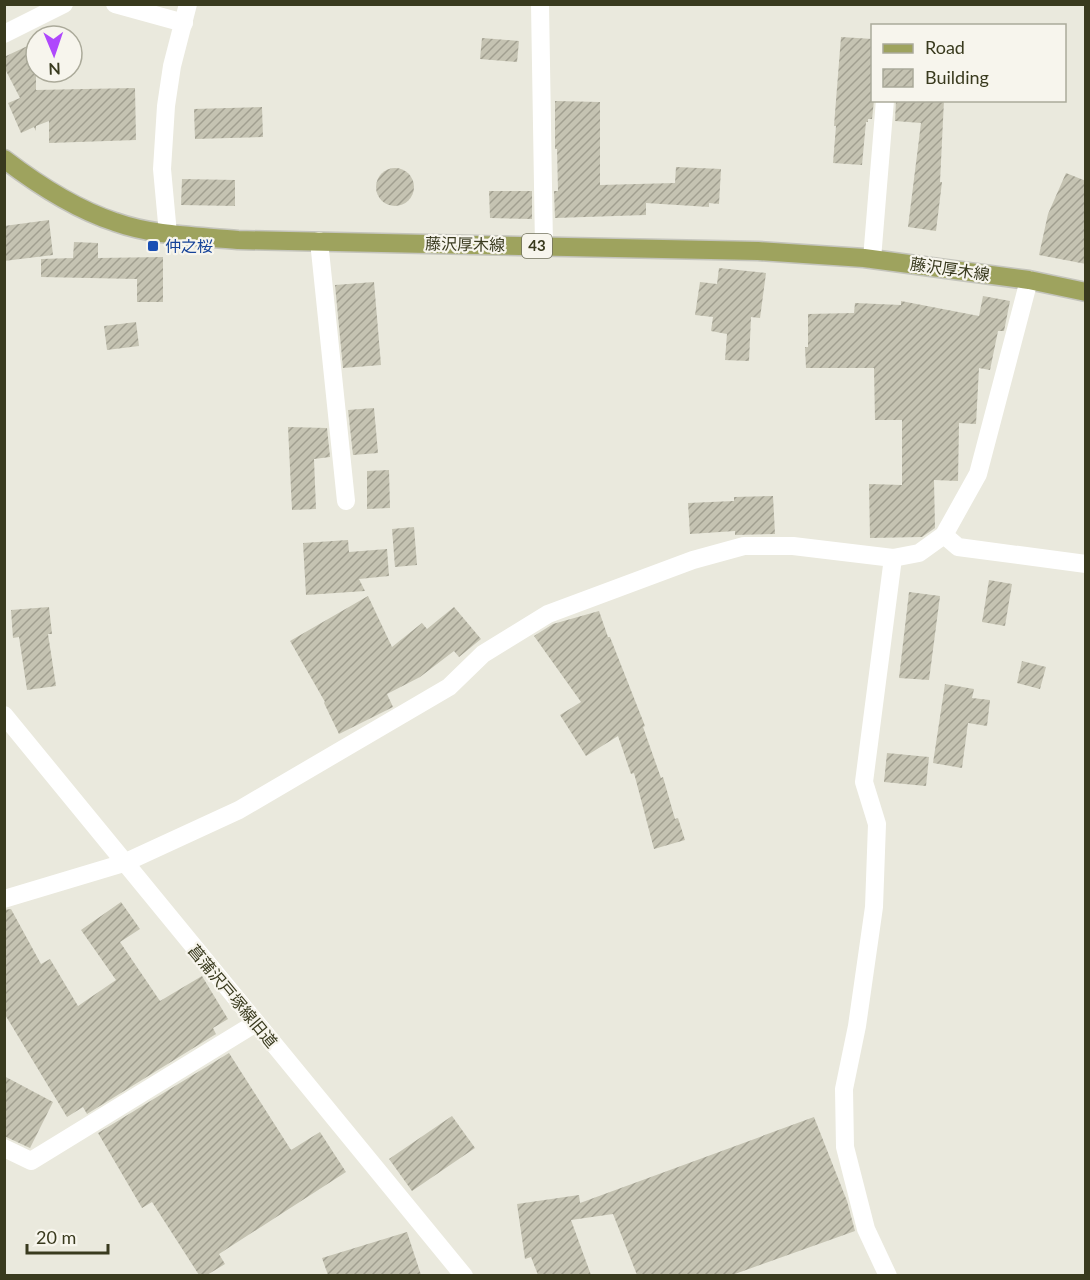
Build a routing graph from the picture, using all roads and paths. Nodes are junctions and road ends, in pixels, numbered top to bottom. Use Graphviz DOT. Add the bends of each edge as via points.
graph roads {
  1 [pos="64,4"];
  2 [pos="116,4"];
  3 [pos="188,4"];
  4 [pos="540,4"];
  5 [pos="184,23"];
  6 [pos="4,34"];
  7 [pos="885,102"];
  8 [pos="4,159"];
  9 [pos="168,234"];
  10 [pos="319,241"];
  11 [pos="544,246"];
  12 [pos="872,259"];
  13 [pos="1029,280"];
  14 [pos="1086,292"];
  15 [pos="346,501"];
  16 [pos="944,535"];
  17 [pos="893,558"];
  18 [pos="1086,564"];
  19 [pos="4,715"];
  20 [pos="124,863"];
  21 [pos="4,899"];
  22 [pos="256,1023"];
  23 [pos="4,1148"];
  24 [pos="464,1275"];
  25 [pos="888,1275"];
  1 -- 6 [label="street"];
  2 -- 5 [label="street"];
  3 -- 5 [label="street"];
  4 -- 11 [label="street"];
  5 -- 9 [label="street" via="166,106 162,169"];
  7 -- 12 [label="street"];
  8 -- 9 [label="main road, 藤沢厚木線 / 43" via="63,200 116,223"];
  9 -- 10 [label="main road, 藤沢厚木線 / 43"];
  10 -- 11 [label="main road, 藤沢厚木線 / 43"];
  10 -- 15 [label="street"];
  11 -- 12 [label="main road, 藤沢厚木線 / 43" via="758,251"];
  12 -- 13 [label="main road, 藤沢厚木線 / 43"];
  13 -- 14 [label="main road, 藤沢厚木線 / 43"];
  13 -- 16 [label="street" via="978,474"];
  16 -- 17 [label="street" via="919,553"];
  16 -- 18 [label="street" via="958,548"];
  17 -- 20 [label="street" via="793,546 744,546 693,560 548,614 483,654 449,687 393,721 239,810"];
  17 -- 25 [label="street" via="864,782 877,824 874,907 844,1089 845,1147 866,1229"];
  19 -- 20 [label="street, 菖蒲沢戸塚線旧道"];
  20 -- 21 [label="street"];
  20 -- 22 [label="street, 菖蒲沢戸塚線旧道"];
  22 -- 23 [label="street" via="31,1161"];
  22 -- 24 [label="street, 菖蒲沢戸塚線旧道"];
}
